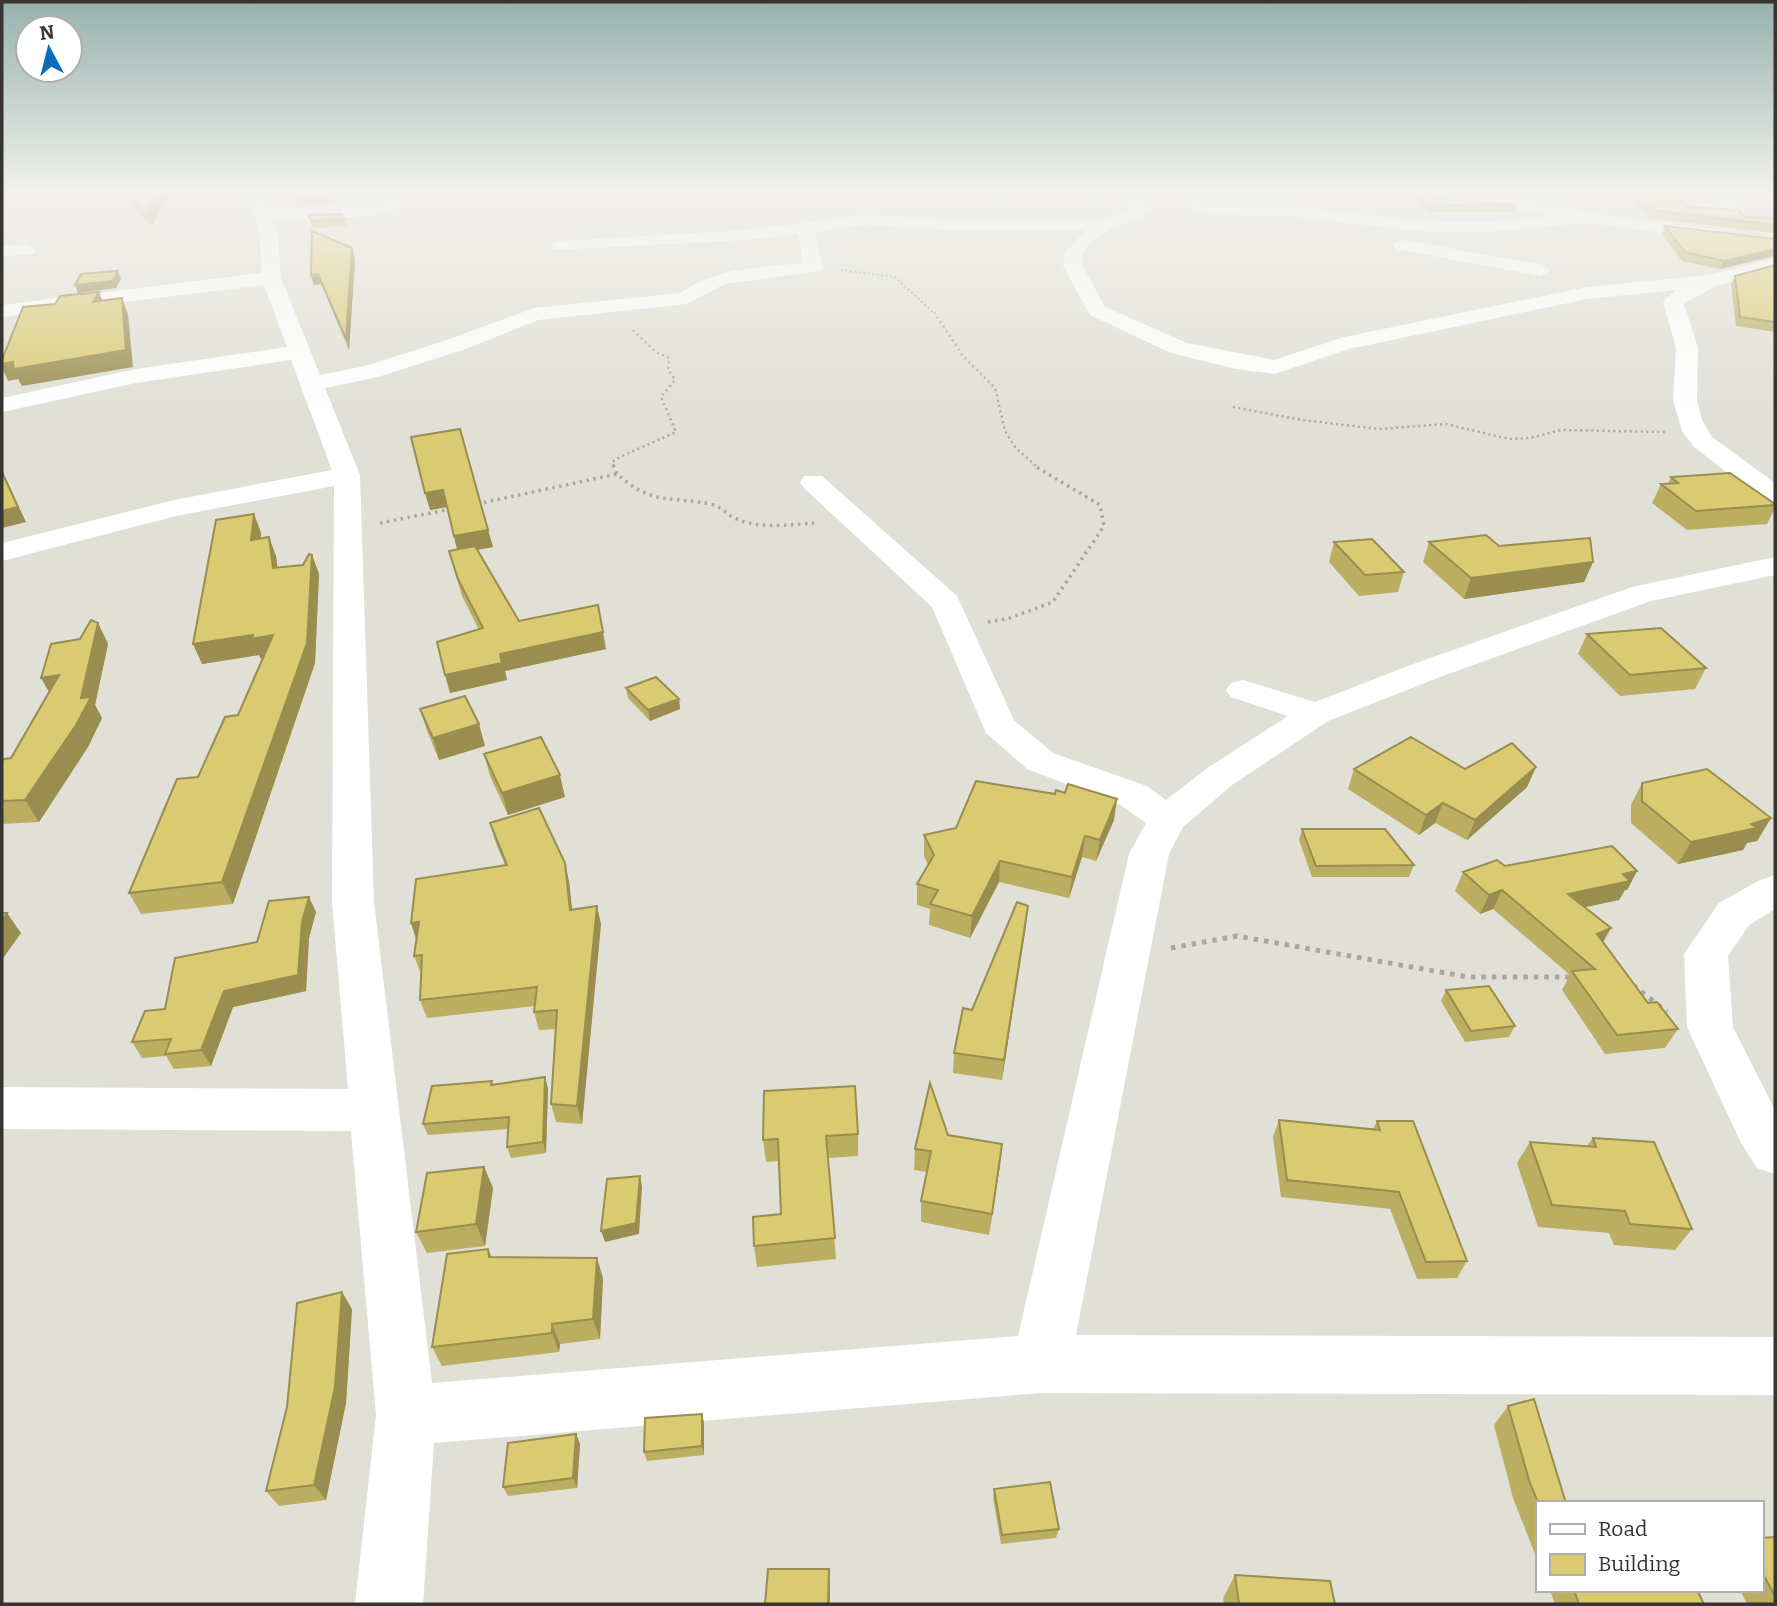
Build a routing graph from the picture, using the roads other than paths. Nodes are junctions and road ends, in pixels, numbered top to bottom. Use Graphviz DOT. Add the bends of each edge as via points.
graph roads {
  1 [pos="271,268"];
  2 [pos="805,268"];
  3 [pos="1074,268"];
  4 [pos="1529,268"];
  5 [pos="1537,268"];
  6 [pos="1761,268"];
  7 [pos="1541,270"];
  8 [pos="271,278"];
  9 [pos="1713,281"];
  10 [pos="1623,289"];
  11 [pos="1587,293"];
  12 [pos="1673,302"];
  13 [pos="2,311"];
  14 [pos="305,368"];
  15 [pos="2,405"];
  16 [pos="347,475"];
  17 [pos="813,482"];
  18 [pos="1775,496"];
  19 [pos="2,552"];
  20 [pos="1775,566"];
  21 [pos="1243,690"];
  22 [pos="1316,714"];
  23 [pos="1167,819"];
  24 [pos="1775,890"];
  25 [pos="2,1108"];
  26 [pos="373,1110"];
  27 [pos="1775,1152"];
  28 [pos="1041,1364"];
  29 [pos="1775,1366"];
  30 [pos="406,1415"];
  31 [pos="389,1604"];
  1 -- 8 [label="street"];
  2 -- 14 [label="street" via="723,278 685,298 534,314 370,372"];
  3 -- 11 [label="street" via="1097,311 1179,348 1275,367 1344,344"];
  4 -- 7 [label="street"];
  5 -- 7 [label="street"];
  6 -- 9 [label="street"];
  7 -- 11 [label="street"];
  8 -- 13 [label="street"];
  8 -- 14 [label="street"];
  9 -- 10 [label="street"];
  9 -- 12 [label="street" via="1684,292"];
  10 -- 11 [label="street"];
  10 -- 12 [label="street" via="1660,295"];
  12 -- 18 [label="street" via="1687,352 1683,401 1693,431"];
  14 -- 15 [label="street" via="136,376"];
  14 -- 16 [label="street"];
  16 -- 19 [label="street" via="174,508"];
  16 -- 26 [label="street" via="353,902"];
  17 -- 23 [label="street" via="946,603 999,725 1040,761 1133,796"];
  20 -- 22 [label="street" via="1643,594"];
  21 -- 22 [label="street"];
  22 -- 23 [label="street" via="1219,778"];
  23 -- 28 [label="street" via="1149,854"];
  24 -- 27 [label="street" via="1734,914 1706,954 1710,1027"];
  25 -- 26 [label="street"];
  26 -- 30 [label="street"];
  28 -- 29 [label="street"];
  28 -- 30 [label="street"];
  30 -- 31 [label="street"];
}
